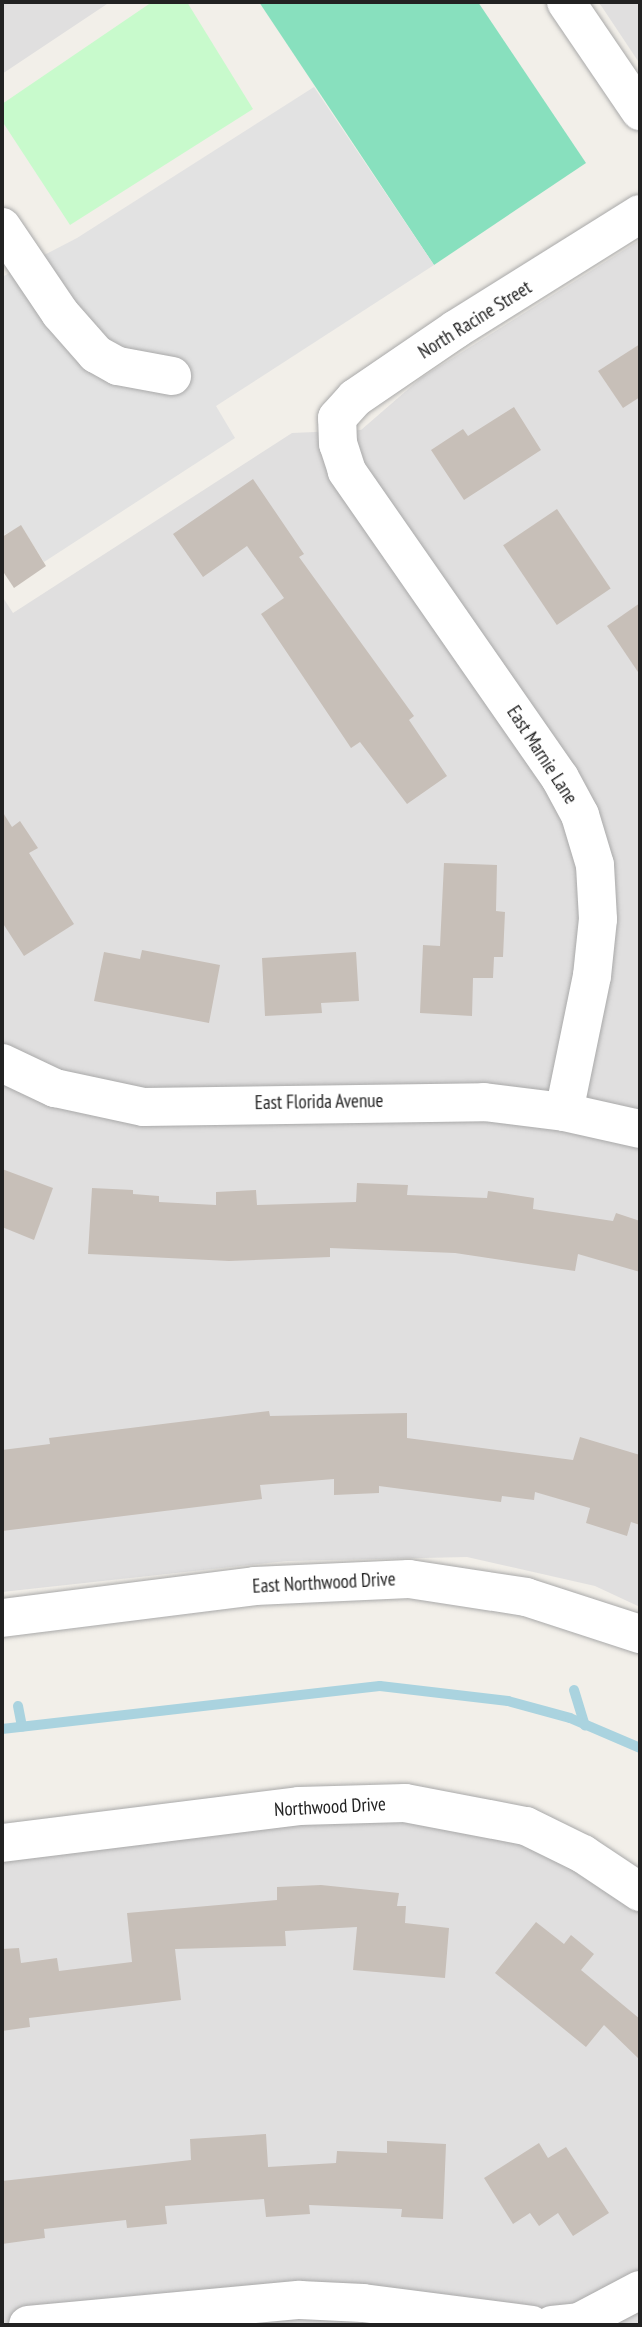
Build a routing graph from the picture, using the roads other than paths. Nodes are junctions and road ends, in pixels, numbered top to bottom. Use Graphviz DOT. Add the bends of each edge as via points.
graph roads {
  1 [pos="566,2"];
  2 [pos="640,111"];
  3 [pos="640,214"];
  4 [pos="2,227"];
  5 [pos="172,376"];
  6 [pos="338,444"];
  7 [pos="2,1063"];
  8 [pos="564,1112"];
  9 [pos="640,1129"];
  10 [pos="2,1618"];
  11 [pos="640,1634"];
  12 [pos="2,1843"];
  13 [pos="640,1892"];
  14 [pos="640,2290"];
  15 [pos="37,2325"];
  16 [pos="532,2325"];
  17 [pos="552,2325"];
  1 -- 2 [label="street"];
  3 -- 6 [label="street, North Racine Street" via="355,398 337,418"];
  4 -- 5 [label="street" via="60,313 96,354 118,366"];
  6 -- 8 [label="street, East Marnie Lane" via="346,471 560,778 580,815 595,865 598,919 592,976"];
  7 -- 8 [label="street, East Florida Avenue" via="55,1088 144,1107 405,1100 484,1102"];
  8 -- 9 [label="street, East Florida Avenue"];
  10 -- 11 [label="street, East Northwood Drive" via="255,1586 409,1579 526,1597"];
  12 -- 13 [label="street, Northwood Drive" via="299,1806 405,1803 526,1826 583,1854"];
  14 -- 17 [label="street" via="579,2322"];
  15 -- 16 [label="street" via="300,2300 363,2303"];
}
